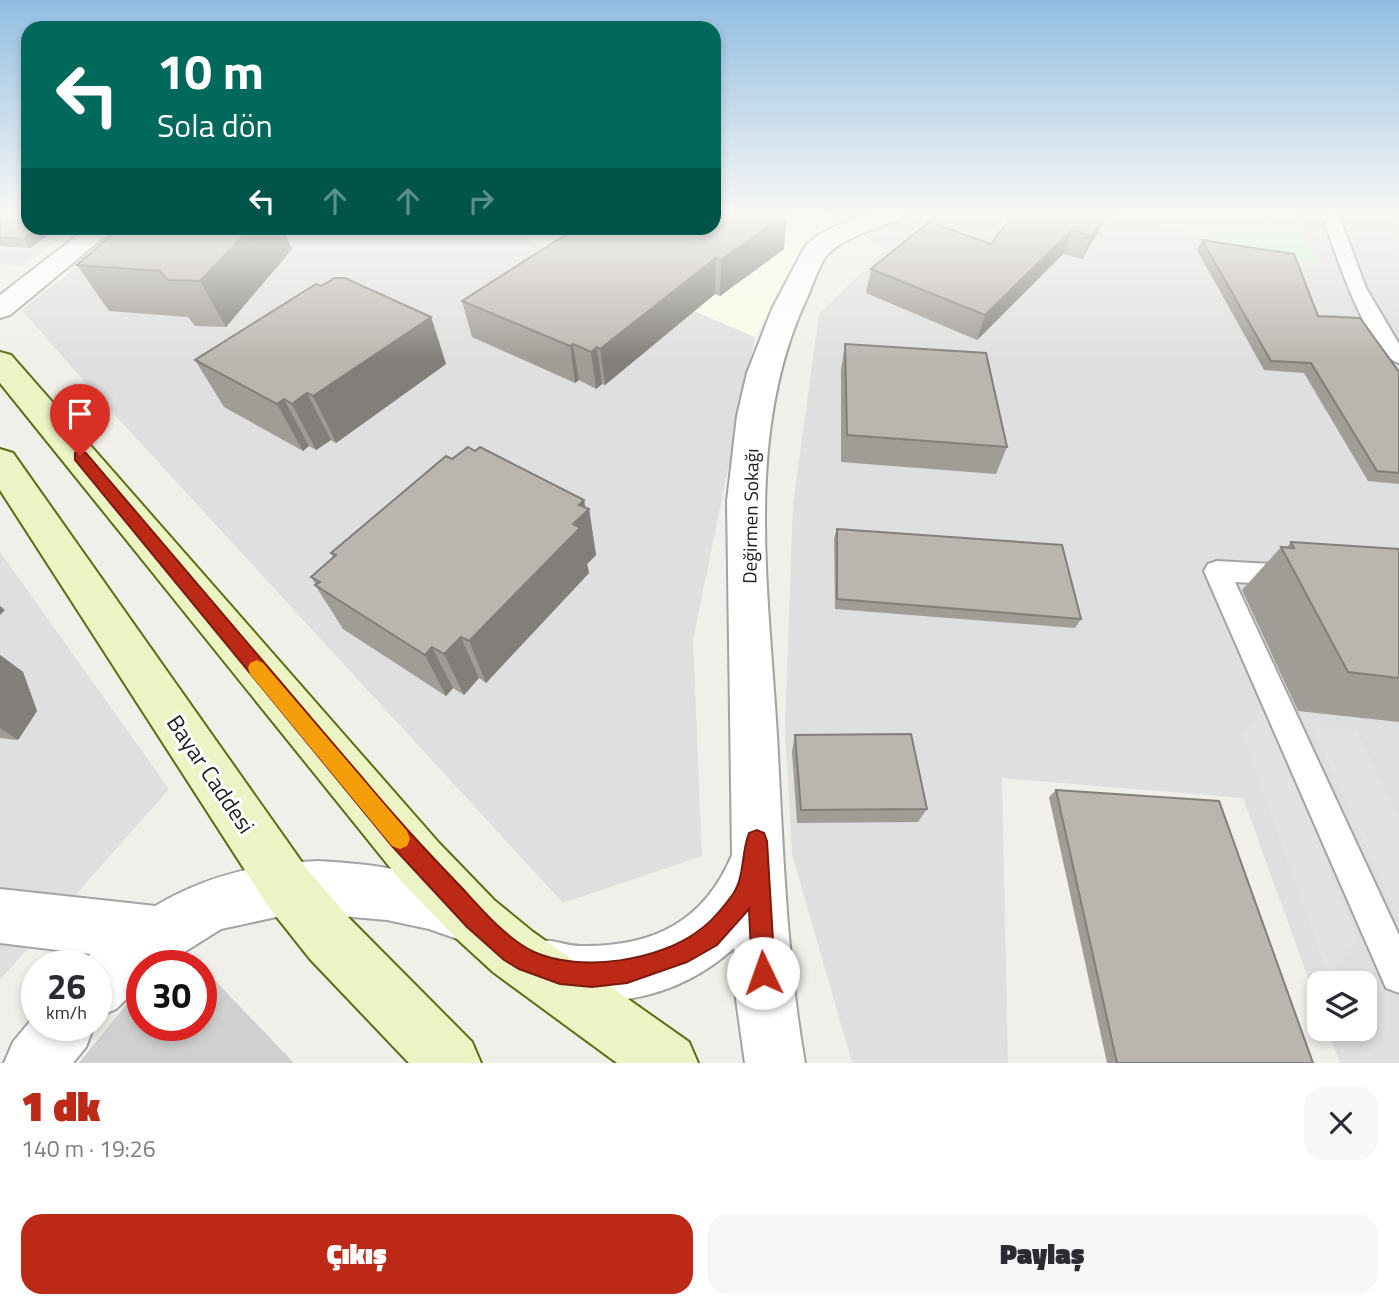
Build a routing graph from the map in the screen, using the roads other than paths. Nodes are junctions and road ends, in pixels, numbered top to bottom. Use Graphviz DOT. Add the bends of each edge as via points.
graph roads {
  1 [pos="58,263"];
  2 [pos="810,263"];
  3 [pos="1349,263"];
  4 [pos="0,309"];
  5 [pos="1399,357"];
  6 [pos="0,362"];
  7 [pos="0,462"];
  8 [pos="1321,577"];
  9 [pos="757,841"];
  10 [pos="287,887"];
  11 [pos="0,916"];
  12 [pos="475,919"];
  13 [pos="156,934"];
  14 [pos="528,961"];
  15 [pos="112,974"];
  16 [pos="1399,975"];
  17 [pos="52,1041"];
  18 [pos="34,1063"];
  19 [pos="451,1063"];
  20 [pos="668,1063"];
  21 [pos="775,1063"];
  1 -- 4 [label="street"];
  2 -- 9 [label="street, Değirmen Sokağı" via="763,373 746,501"];
  3 -- 5 [label="lane" via="1384,338"];
  6 -- 12 [label="main road" via="400,839"];
  7 -- 10 [label="main road, Bayar Caddesi"];
  8 -- 16 [label="lane" via="1217,571"];
  9 -- 14 [label="street" via="752,875 741,901 721,927 697,945 644,967 592,975 560,973"];
  9 -- 21 [label="street" via="765,999"];
  10 -- 12 [label="street" via="387,893"];
  10 -- 13 [label="street" via="219,902"];
  10 -- 19 [label="main road, Bayar Caddesi" via="330,939"];
  11 -- 13 [label="street"];
  12 -- 14 [label="main road"];
  13 -- 15 [label="street"];
  14 -- 20 [label="main road"];
  17 -- 18 [label="street"];
}
